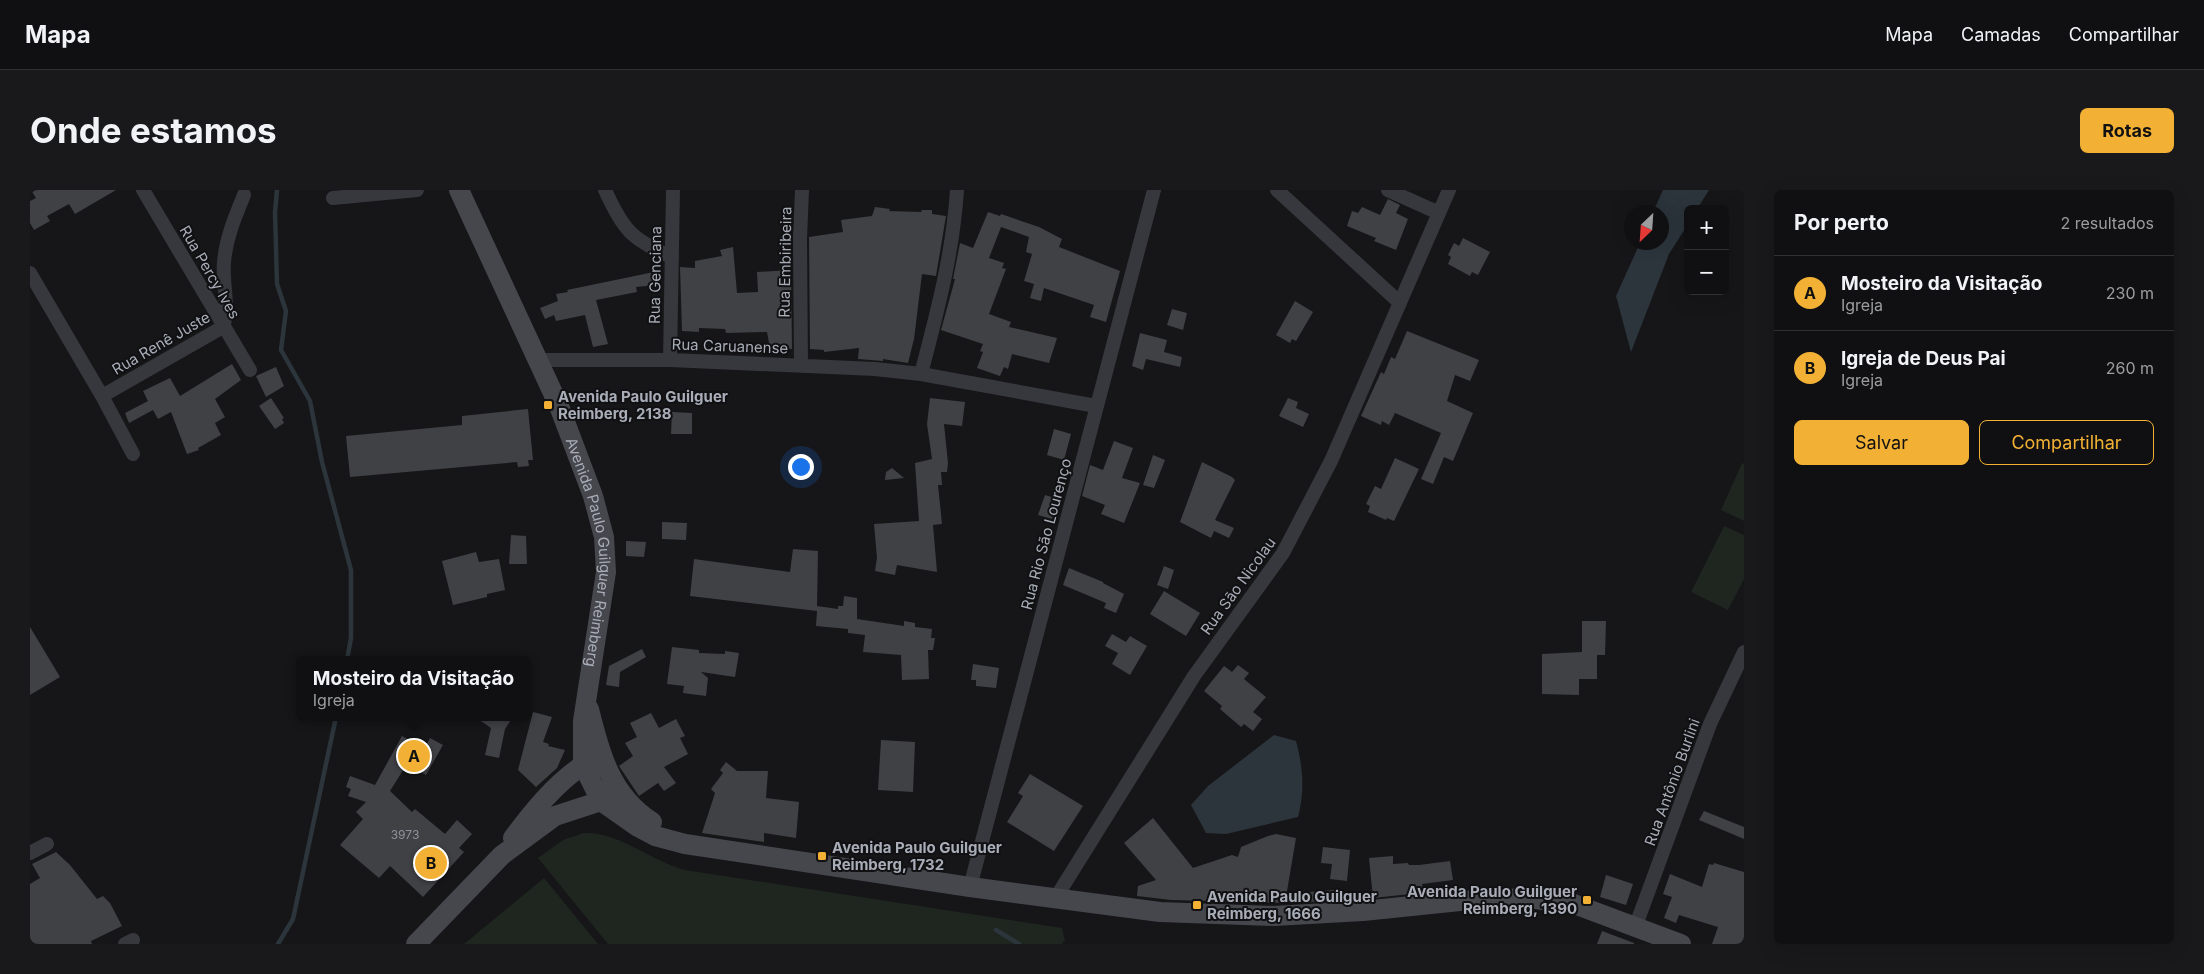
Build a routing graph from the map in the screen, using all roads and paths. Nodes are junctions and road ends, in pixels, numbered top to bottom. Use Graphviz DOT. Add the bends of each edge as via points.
graph roads {
  1 [pos="143,190"];
  2 [pos="417,190"];
  3 [pos="459,190"];
  4 [pos="604,190"];
  5 [pos="673,190"];
  6 [pos="802,190"];
  7 [pos="956,190"];
  8 [pos="1154,190"];
  9 [pos="1277,190"];
  10 [pos="1388,190"];
  11 [pos="1449,190"];
  12 [pos="244,196"];
  13 [pos="333,198"];
  14 [pos="1439,213"];
  15 [pos="672,257"];
  16 [pos="30,273"];
  17 [pos="1400,303"];
  18 [pos="222,327"];
  19 [pos="538,360"];
  20 [pos="670,360"];
  21 [pos="801,365"];
  22 [pos="250,370"];
  23 [pos="921,374"];
  24 [pos="102,396"];
  25 [pos="1096,406"];
  26 [pos="133,454"];
  27 [pos="1744,652"];
  28 [pos="587,699"];
  29 [pos="583,765"];
  30 [pos="610,776"];
  31 [pos="609,807"];
  32 [pos="47,844"];
  33 [pos="685,844"];
  34 [pos="30,853"];
  35 [pos="502,855"];
  36 [pos="970,887"];
  37 [pos="1055,899"];
  38 [pos="1636,925"];
  39 [pos="416,944"];
  40 [pos="1681,944"];
  1 -- 18 [label="street, Rua Percy Ives"];
  2 -- 13 [label="street"];
  3 -- 19 [label="main road, Avenida Paulo Guilguer Reimberg"];
  4 -- 15 [label="street" via="629,234 646,246"];
  5 -- 15 [label="street, Rua Genciana"];
  6 -- 21 [label="street, Rua Embiribeira"];
  7 -- 23 [label="street" via="951,243"];
  8 -- 25 [label="street, Rua Rio São Lourenço"];
  9 -- 17 [label="street"];
  10 -- 14 [label="street"];
  11 -- 14 [label="street, Rua São Nicolau"];
  12 -- 18 [label="street, Rua Renê Juste" via="227,240 224,262 226,311"];
  14 -- 17 [label="street, Rua São Nicolau"];
  15 -- 20 [label="street, Rua Genciana"];
  16 -- 24 [label="street"];
  17 -- 37 [label="street, Rua São Nicolau" via="1331,461 1283,553 1194,676"];
  18 -- 22 [label="street, Rua Percy Ives"];
  18 -- 24 [label="street, Rua Renê Juste"];
  19 -- 20 [label="street, Rua Caruanense"];
  19 -- 28 [label="main road, Avenida Paulo Guilguer Reimberg" via="576,449 604,537 606,572"];
  20 -- 21 [label="street, Rua Caruanense"];
  21 -- 23 [label="street, Rua Caruanense"];
  23 -- 25 [label="street, Rua Caruanense"];
  24 -- 26 [label="street"];
  25 -- 36 [label="street, Rua Rio São Lourenço"];
  27 -- 38 [label="street, Rua Antônio Burlini" via="1710,724"];
  28 -- 29 [label="main road, Avenida Paulo Guilguer Reimberg" via="582,738"];
  28 -- 30 [label="main road, Avenida Paulo Guilguer Reimberg"];
  29 -- 30 [label="main road"];
  29 -- 31 [label="main road, Avenida Paulo Guilguer Reimberg"];
  29 -- 35 [label="main road" via="552,790"];
  30 -- 31 [label="main road"];
  30 -- 33 [label="main road, Avenida Paulo Guilguer Reimberg" via="640,814"];
  31 -- 33 [label="main road, Avenida Paulo Guilguer Reimberg" via="655,836"];
  31 -- 35 [label="main road" via="580,807 555,816"];
  32 -- 34 [label="street"];
  33 -- 36 [label="main road, Avenida Paulo Guilguer Reimberg"];
  35 -- 39 [label="main road"];
  36 -- 37 [label="main road, Avenida Paulo Guilguer Reimberg"];
  37 -- 38 [label="main road, Avenida Paulo Guilguer Reimberg" via="1160,912 1274,916 1528,898 1574,904"];
  38 -- 40 [label="main road, Avenida Paulo Guilguer Reimberg"];
}
